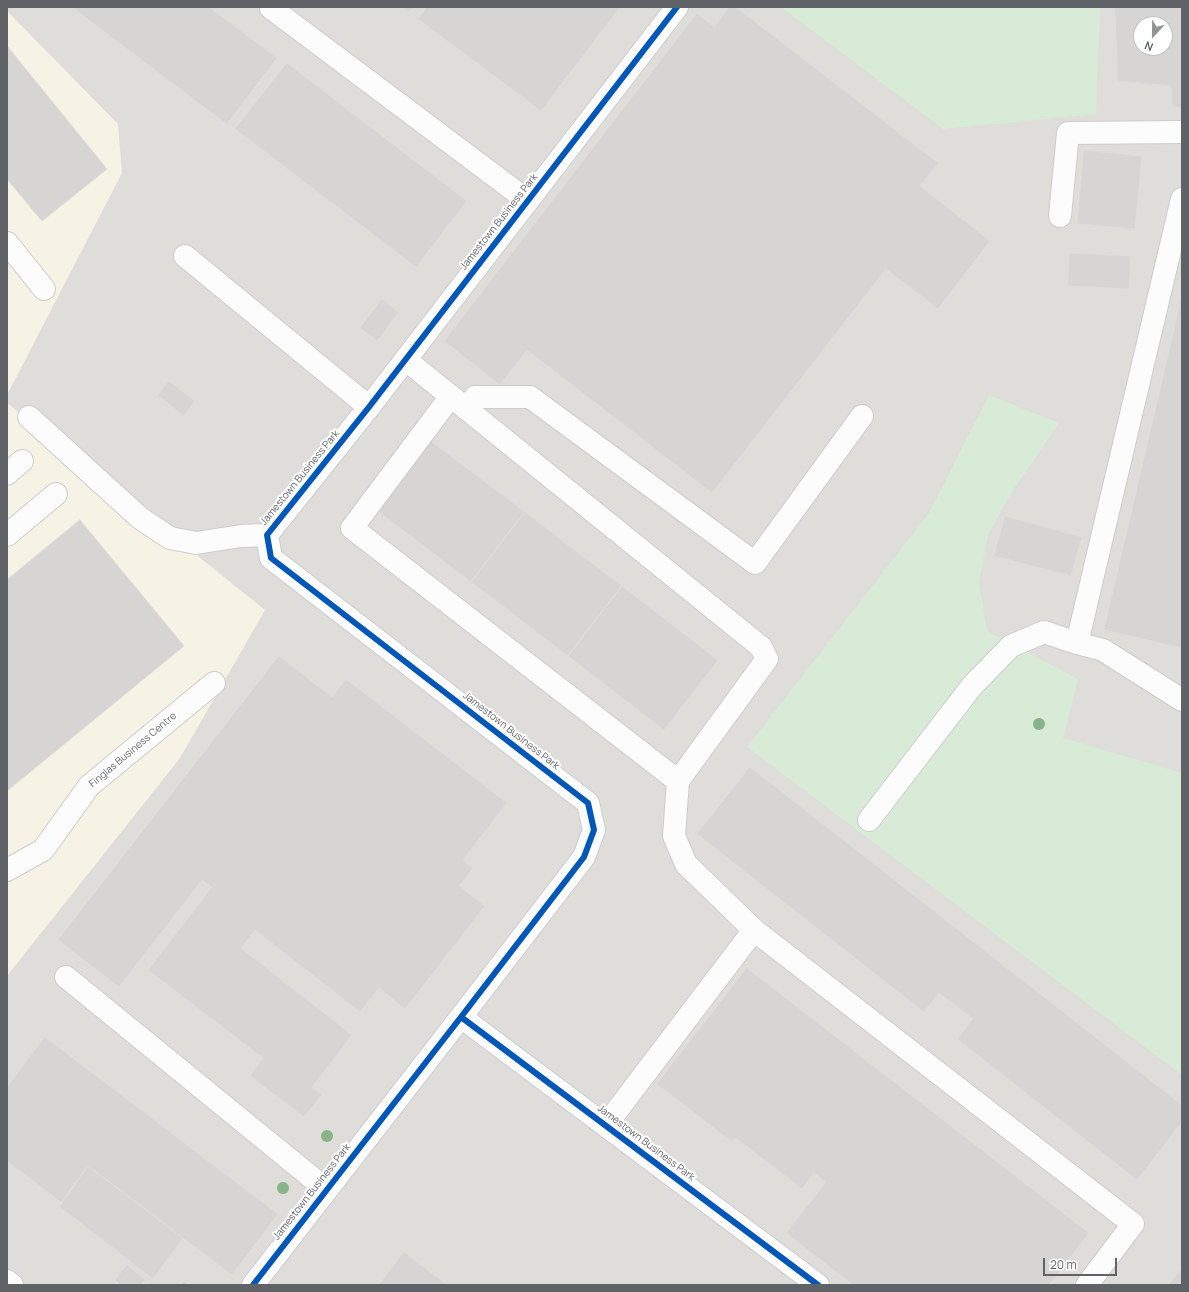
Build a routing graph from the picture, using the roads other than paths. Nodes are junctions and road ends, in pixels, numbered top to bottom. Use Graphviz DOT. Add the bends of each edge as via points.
graph roads {
  1 [pos="677,7"];
  2 [pos="271,8"];
  3 [pos="1182,132"];
  4 [pos="1182,199"];
  5 [pos="528,201"];
  6 [pos="1060,216"];
  7 [pos="7,243"];
  8 [pos="185,256"];
  9 [pos="44,289"];
  10 [pos="406,360"];
  11 [pos="459,402"];
  12 [pos="369,407"];
  13 [pos="862,416"];
  14 [pos="29,417"];
  15 [pos="56,494"];
  16 [pos="7,535"];
  17 [pos="267,535"];
  18 [pos="1077,643"];
  19 [pos="214,683"];
  20 [pos="1182,700"];
  21 [pos="678,781"];
  22 [pos="869,820"];
  23 [pos="7,870"];
  24 [pos="754,930"];
  25 [pos="66,977"];
  26 [pos="461,1017"];
  27 [pos="606,1125"];
  28 [pos="327,1190"];
  29 [pos="7,1281"];
  30 [pos="12,1285"];
  31 [pos="253,1285"];
  32 [pos="818,1285"];
  33 [pos="1087,1285"];
  1 -- 5 [label="street, Jamestown Business Park"];
  2 -- 5 [label="street"];
  3 -- 6 [label="street" via="1068,133"];
  4 -- 18 [label="street"];
  5 -- 10 [label="street, Jamestown Business Park"];
  7 -- 9 [label="street"];
  8 -- 12 [label="street"];
  10 -- 11 [label="street"];
  10 -- 12 [label="street, Jamestown Business Park"];
  11 -- 13 [label="street" via="475,397 530,397 755,563"];
  11 -- 21 [label="street" via="761,647 767,659"];
  11 -- 21 [label="street" via="352,528"];
  12 -- 17 [label="street, Jamestown Business Park"];
  14 -- 17 [label="street" via="135,514 170,538 196,543"];
  15 -- 16 [label="street"];
  17 -- 26 [label="street, Jamestown Business Park" via="271,558 588,803 594,830 584,857"];
  18 -- 20 [label="street" via="1103,650"];
  18 -- 22 [label="street" via="1044,632 1011,646 972,686"];
  19 -- 23 [label="street, Finglas Business Centre" via="89,786 43,850"];
  21 -- 24 [label="street" via="674,836 686,864"];
  24 -- 27 [label="street"];
  24 -- 33 [label="street" via="1133,1224"];
  25 -- 28 [label="street"];
  26 -- 27 [label="street, Jamestown Business Park"];
  26 -- 28 [label="street, Jamestown Business Park"];
  27 -- 32 [label="street, Jamestown Business Park"];
  28 -- 31 [label="street, Jamestown Business Park"];
  29 -- 30 [label="street"];
}
